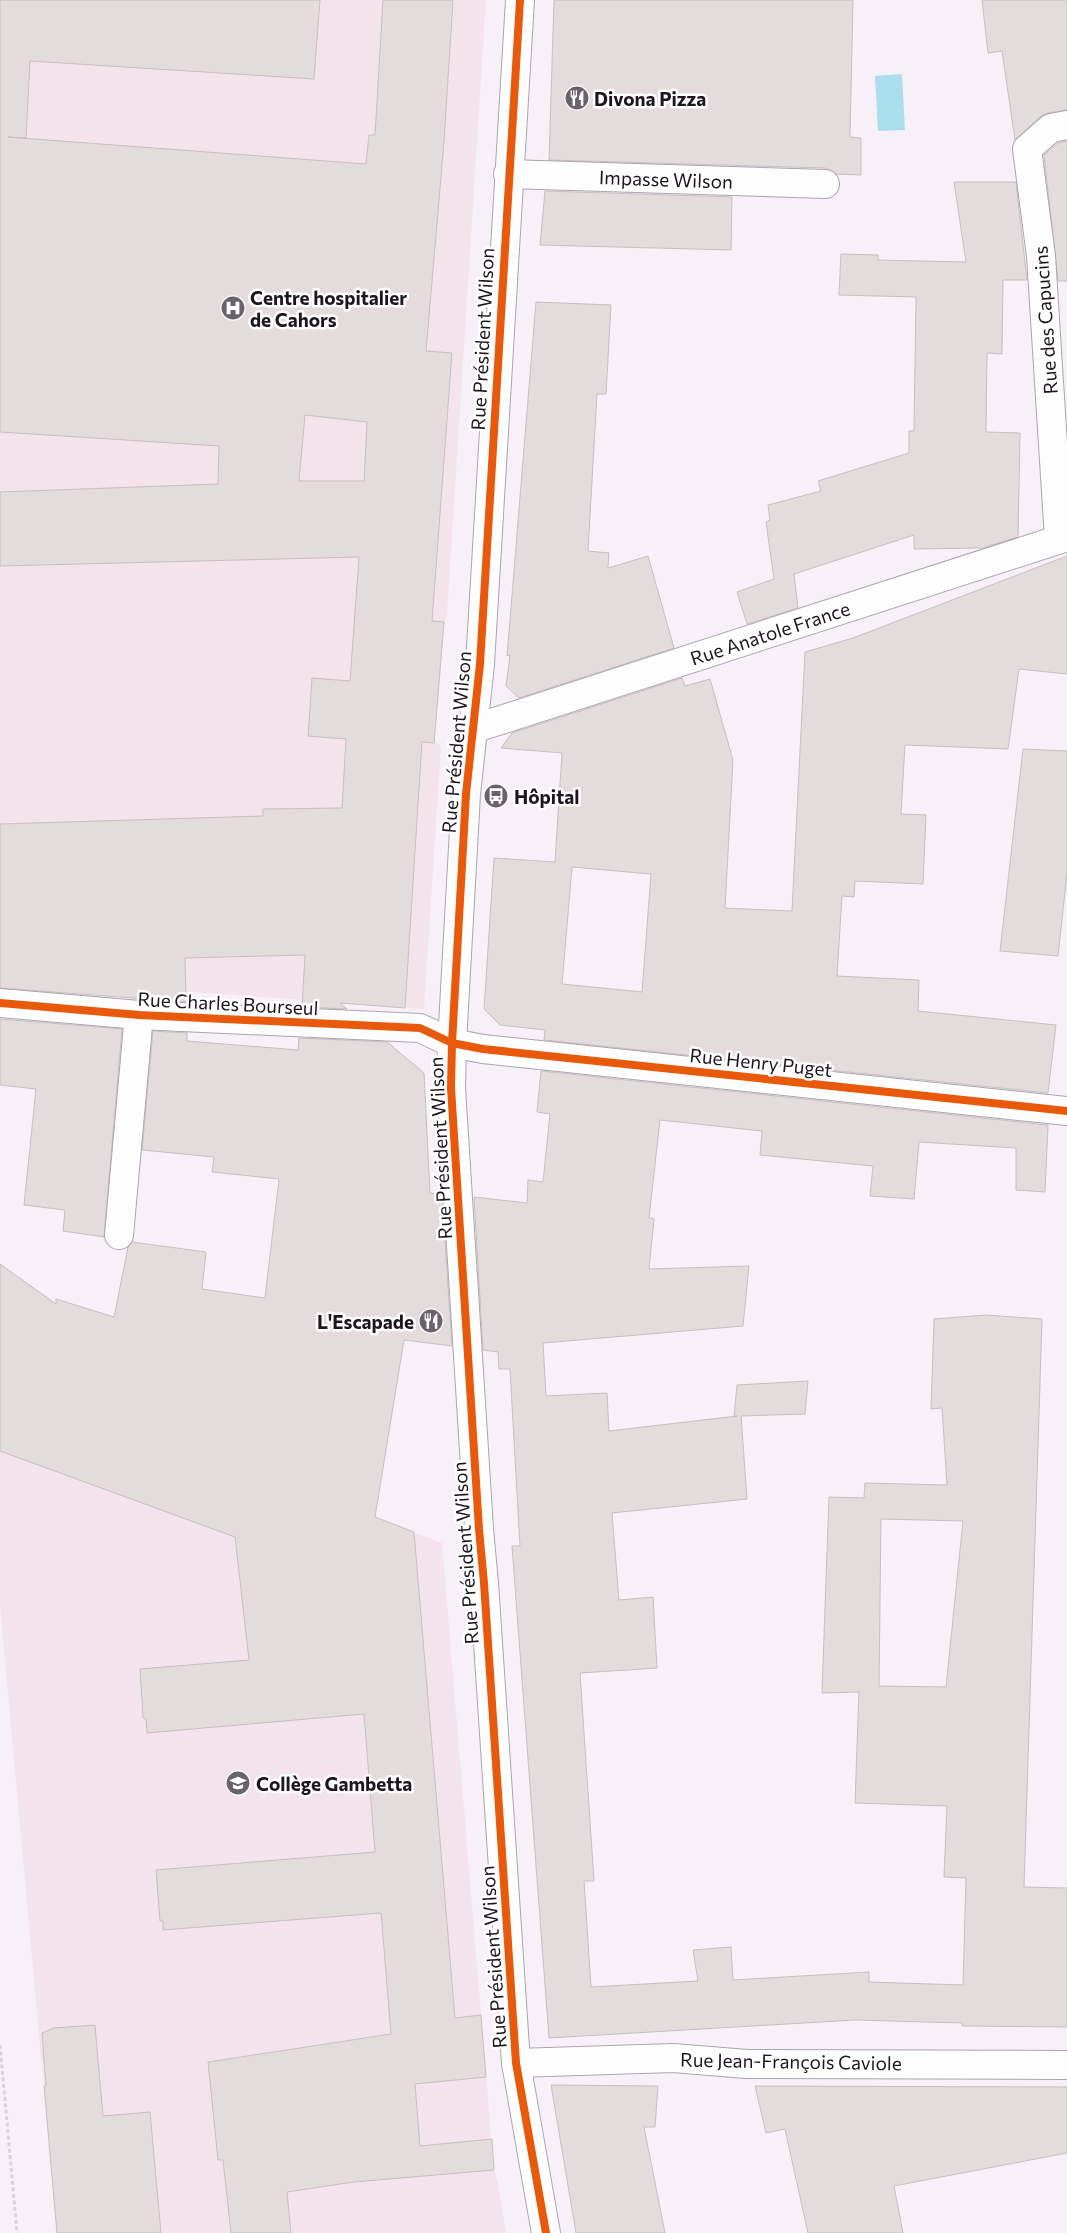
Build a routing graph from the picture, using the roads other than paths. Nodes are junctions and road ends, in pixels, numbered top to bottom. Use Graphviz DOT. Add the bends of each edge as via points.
graph roads {
  1 [pos="520,0"];
  2 [pos="1067,125"];
  3 [pos="508,174"];
  4 [pos="825,184"];
  5 [pos="1063,538"];
  6 [pos="473,729"];
  7 [pos="0,1003"];
  8 [pos="139,1015"];
  9 [pos="452,1043"];
  10 [pos="1067,1111"];
  11 [pos="120,1235"];
  12 [pos="516,2063"];
  13 [pos="1067,2065"];
  14 [pos="546,2233"];
  1 -- 3 [label="street, Rue Président Wilson"];
  2 -- 5 [label="street, Rue des Capucins" via="1051,128 1027,149 1041,256"];
  3 -- 4 [label="street, Impasse Wilson"];
  3 -- 6 [label="street, Rue Président Wilson"];
  5 -- 6 [label="street, Rue Anatole France"];
  6 -- 9 [label="street, Rue Président Wilson" via="466,794"];
  7 -- 8 [label="street, Rue Charles Bourseul"];
  8 -- 9 [label="street, Rue Charles Bourseul" via="420,1028"];
  8 -- 11 [label="street"];
  9 -- 10 [label="street, Rue Henry Puget" via="483,1049"];
  9 -- 12 [label="street, Rue Président Wilson" via="455,1157"];
  12 -- 13 [label="street, Rue Jean-François Caviole" via="673,2058 747,2064"];
  12 -- 14 [label="street, Rue Président Wilson"];
}
